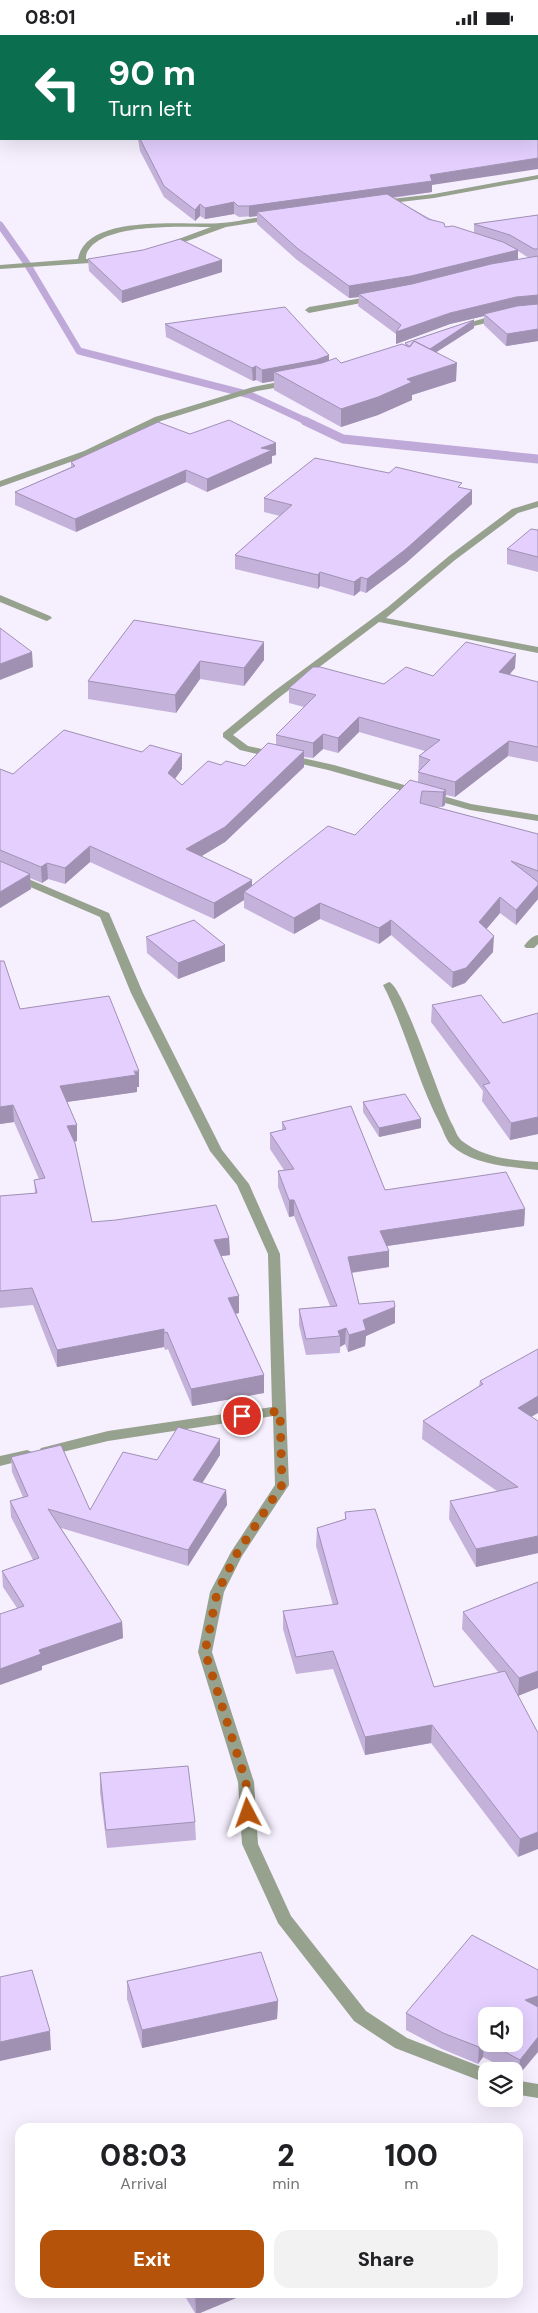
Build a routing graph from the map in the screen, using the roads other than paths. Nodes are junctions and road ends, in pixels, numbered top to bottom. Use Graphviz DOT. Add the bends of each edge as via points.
graph roads {
  1 [pos="538,177"];
  2 [pos="390,202"];
  3 [pos="370,204"];
  4 [pos="398,207"];
  5 [pos="284,215"];
  6 [pos="224,225"];
  7 [pos="162,248"];
  8 [pos="117,259"];
  9 [pos="81,262"];
  10 [pos="0,267"];
  11 [pos="381,297"];
  12 [pos="309,310"];
  13 [pos="506,316"];
  14 [pos="445,331"];
  15 [pos="300,381"];
  16 [pos="0,484"];
  17 [pos="538,504"];
  18 [pos="0,598"];
  19 [pos="47,618"];
  20 [pos="377,619"];
  21 [pos="538,650"];
  22 [pos="538,818"];
  23 [pos="0,870"];
  24 [pos="389,985"];
  25 [pos="538,1166"];
  26 [pos="280,1411"];
  27 [pos="0,1461"];
  28 [pos="478,2073"];
  29 [pos="523,2088"];
  30 [pos="538,2091"];
  1 -- 2 [label="street"];
  2 -- 3 [label="street"];
  2 -- 4 [label="street"];
  5 -- 6 [label="street"];
  6 -- 7 [label="street"];
  6 -- 9 [label="street" via="123,229 94,242 84,250"];
  8 -- 9 [label="street"];
  9 -- 10 [label="street"];
  11 -- 12 [label="street"];
  13 -- 14 [label="street"];
  15 -- 16 [label="street" via="256,389 158,419 87,453"];
  17 -- 20 [label="street" via="515,511"];
  18 -- 19 [label="street"];
  20 -- 21 [label="street"];
  20 -- 22 [label="street" via="276,694 228,735 244,748 330,767 470,807"];
  23 -- 26 [label="street" via="105,915 146,1010 216,1151 243,1184 274,1255"];
  24 -- 25 [label="street" via="402,1011 438,1109 455,1142 483,1158"];
  26 -- 27 [label="street" via="108,1436"];
  26 -- 28 [label="street" via="282,1485 236,1555 217,1593 205,1652 246,1782 250,1843 284,1919 360,2016 402,2043"];
  29 -- 30 [label="street"];
}
